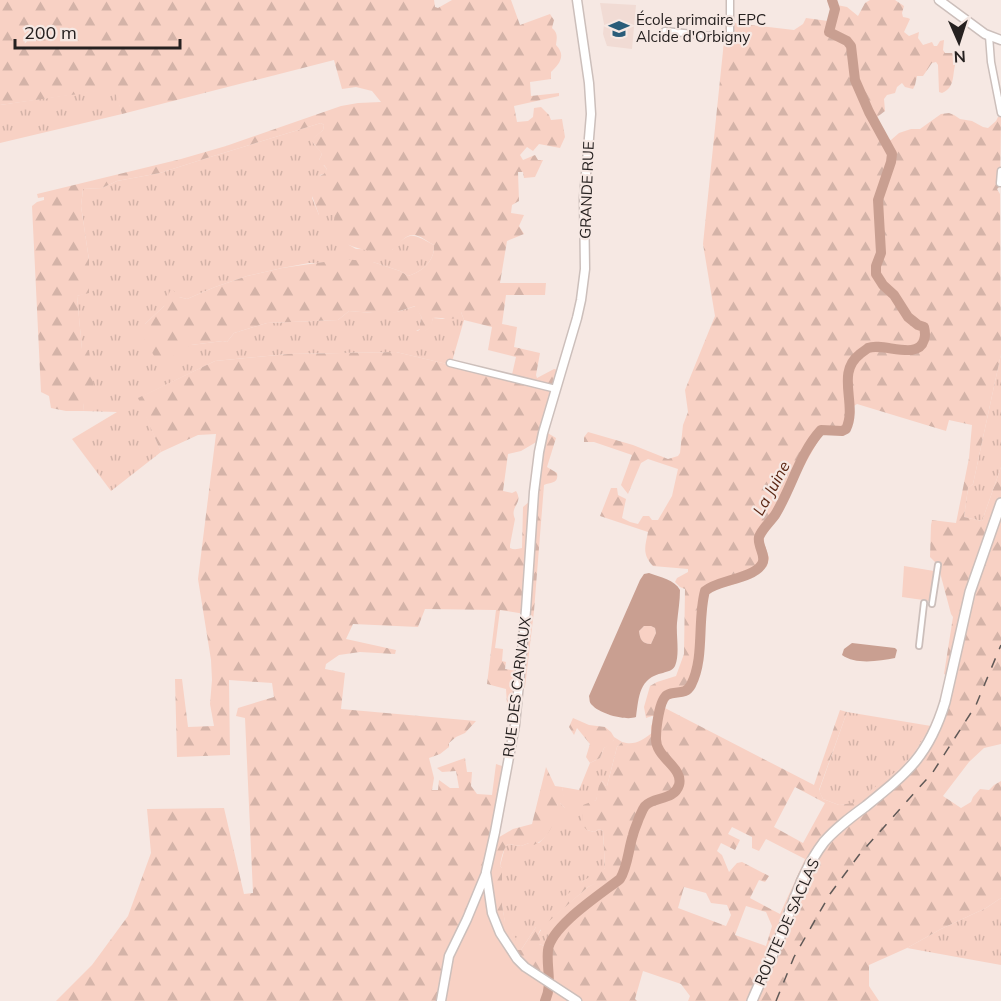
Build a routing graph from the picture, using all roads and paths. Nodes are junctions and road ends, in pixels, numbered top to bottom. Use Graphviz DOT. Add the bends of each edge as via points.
graph roads {
  1 [pos="577,0"];
  2 [pos="730,0"];
  3 [pos="939,0"];
  4 [pos="665,31"];
  5 [pos="989,36"];
  6 [pos="1001,40"];
  7 [pos="1001,113"];
  8 [pos="1001,171"];
  9 [pos="1000,183"];
  10 [pos="450,363"];
  11 [pos="560,378"];
  12 [pos="556,389"];
  13 [pos="1001,503"];
  14 [pos="938,566"];
  15 [pos="924,603"];
  16 [pos="932,604"];
  17 [pos="919,646"];
  18 [pos="486,872"];
  19 [pos="441,1001"];
  20 [pos="577,1001"];
  21 [pos="752,1001"];
  1 -- 11 [label="street, GRANDE RUE" via="591,114 584,198 584,276"];
  2 -- 4 [label="street" via="730,38"];
  3 -- 5 [label="street"];
  5 -- 6 [label="street"];
  5 -- 7 [label="street"];
  8 -- 9 [label="street"];
  10 -- 12 [label="street"];
  11 -- 12 [label="street, RUE DES CARNAUX"];
  12 -- 18 [label="street, RUE DES CARNAUX" via="539,452 515,725"];
  13 -- 21 [label="main road, ROUTE DE SACLAS" via="970,592 940,719 931,740 899,779 833,832 816,853"];
  14 -- 16 [label="street"];
  15 -- 17 [label="street"];
  18 -- 19 [label="street" via="449,956"];
  18 -- 20 [label="street, RUE DES CARNAUX" via="492,913 517,959"];
}
